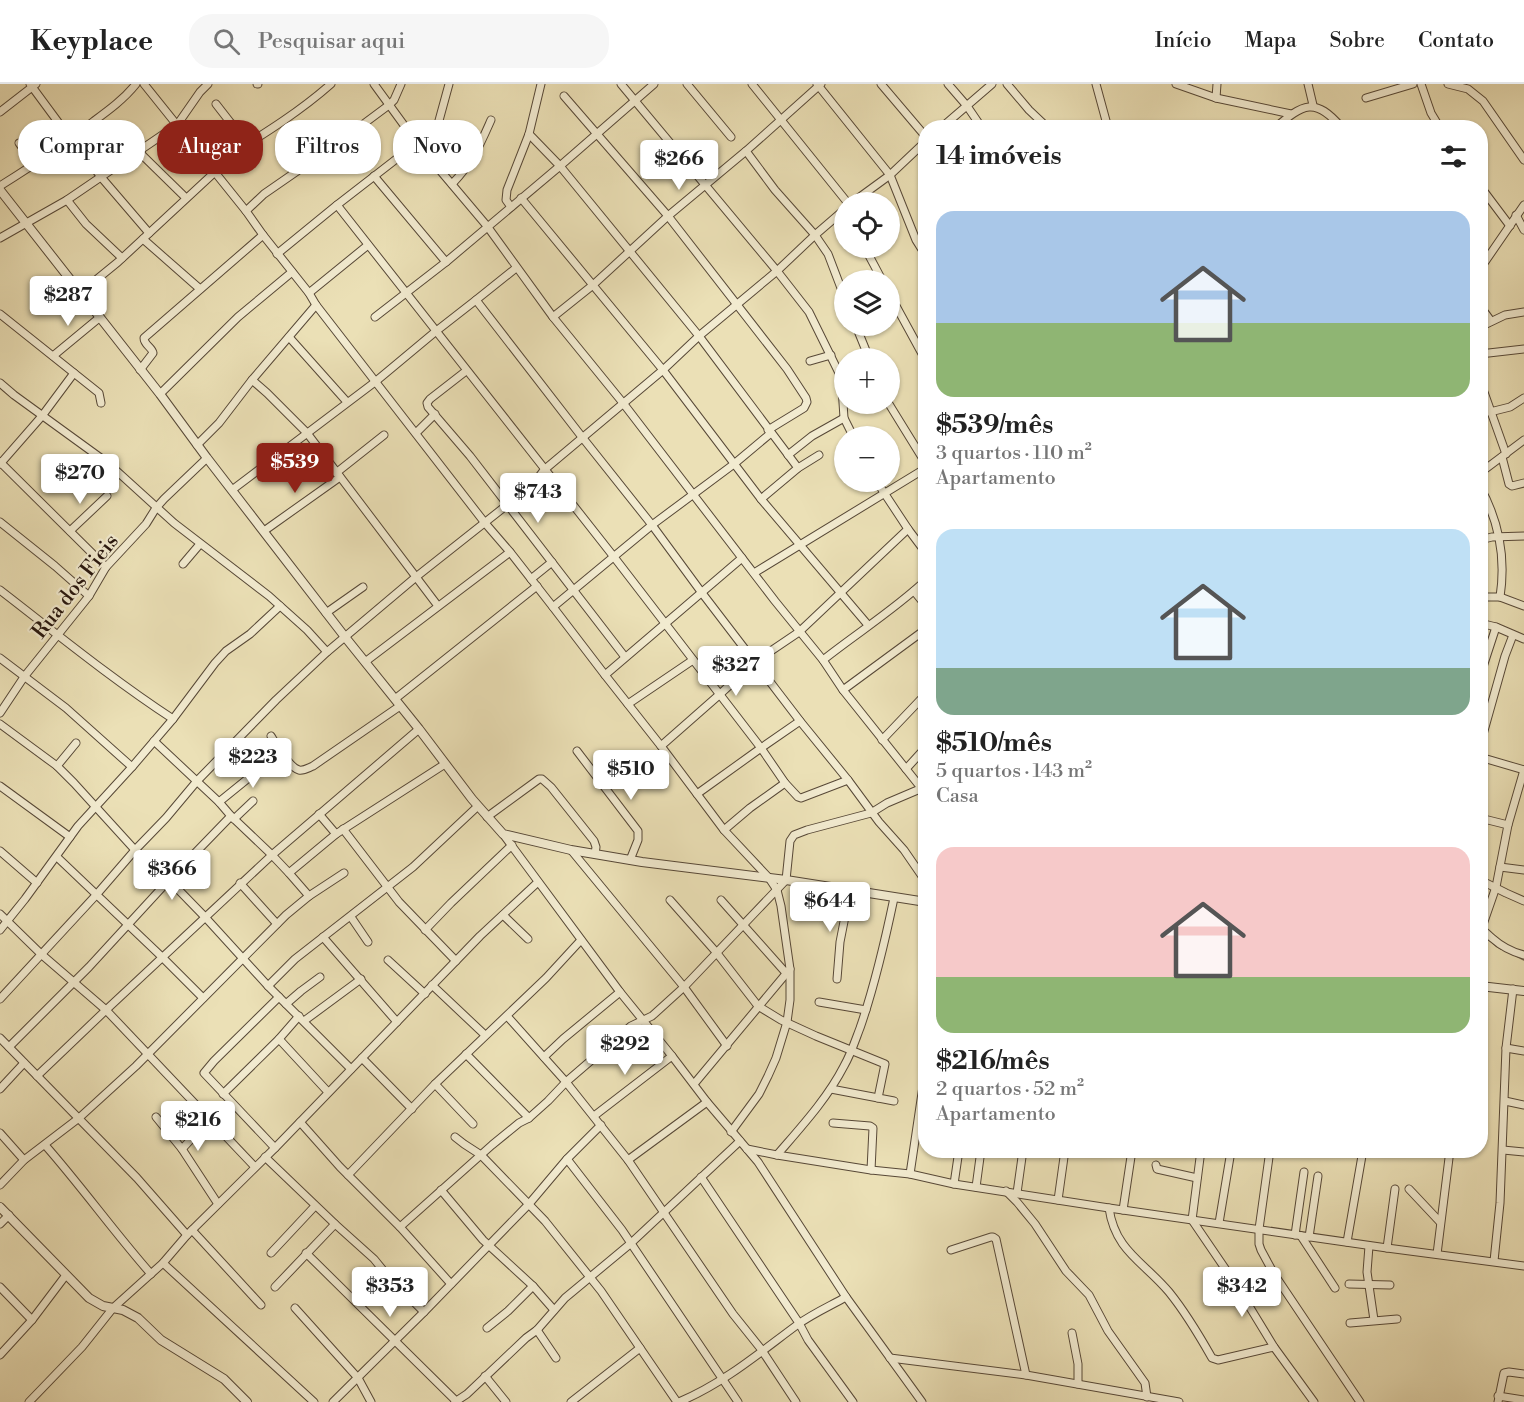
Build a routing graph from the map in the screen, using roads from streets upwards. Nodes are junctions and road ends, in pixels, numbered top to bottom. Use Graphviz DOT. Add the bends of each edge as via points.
graph roads {
  1 [pos="136,84"];
  2 [pos="144,84"];
  3 [pos="208,84"];
  4 [pos="331,84"];
  5 [pos="374,84"];
  6 [pos="400,84"];
  7 [pos="448,84"];
  8 [pos="541,84"];
  9 [pos="621,84"];
  10 [pos="654,84"];
  11 [pos="687,84"];
  12 [pos="752,84"];
  13 [pos="881,84"];
  14 [pos="948,84"];
  15 [pos="992,84"];
  16 [pos="1007,84"];
  17 [pos="1096,84"];
  18 [pos="1176,84"];
  19 [pos="1217,84"];
  20 [pos="1308,84"];
  21 [pos="1413,84"];
  22 [pos="1421,84"];
  23 [pos="1448,84"];
  24 [pos="33,85"];
  25 [pos="819,85"];
  26 [pos="564,96"];
  27 [pos="1216,98"];
  28 [pos="1366,98"];
  29 [pos="635,101"];
  30 [pos="216,104"];
  31 [pos="389,105"];
  32 [pos="1313,105"];
  33 [pos="967,106"];
  34 [pos="0,112"];
  35 [pos="1291,114"];
  36 [pos="57,120"];
  37 [pos="97,120"];
  38 [pos="173,120"];
  39 [pos="181,120"];
  40 [pos="228,120"];
  41 [pos="400,120"];
  42 [pos="439,120"];
  43 [pos="491,120"];
  44 [pos="781,120"];
  45 [pos="950,120"];
  46 [pos="977,120"];
  47 [pos="1040,120"];
  48 [pos="1106,120"];
  49 [pos="1284,120"];
  50 [pos="1334,120"];
  51 [pos="1435,120"];
  52 [pos="918,129"];
  53 [pos="263,134"];
  54 [pos="529,134"];
  55 [pos="596,134"];
  56 [pos="731,137"];
  57 [pos="918,147"];
  58 [pos="746,151"];
  59 [pos="145,158"];
  60 [pos="1524,160"];
  61 [pos="393,161"];
  62 [pos="560,166"];
  63 [pos="21,174"];
  64 [pos="99,174"];
  65 [pos="105,174"];
  66 [pos="208,174"];
  67 [pos="217,174"];
  68 [pos="443,174"];
  69 [pos="890,175"];
  70 [pos="374,176"];
  71 [pos="101,177"];
  72 [pos="452,184"];
  73 [pos="705,186"];
  74 [pos="0,188"];
  75 [pos="839,192"];
  76 [pos="867,192"];
  77 [pos="186,198"];
  78 [pos="521,198"];
  79 [pos="67,200"];
  80 [pos="1488,202"];
  81 [pos="1524,204"];
  82 [pos="337,205"];
  83 [pos="511,207"];
  84 [pos="246,211"];
  85 [pos="1516,215"];
  86 [pos="668,216"];
  87 [pos="834,219"];
  88 [pos="27,224"];
  89 [pos="487,226"];
  90 [pos="1510,226"];
  91 [pos="1524,230"];
  92 [pos="149,233"];
  93 [pos="263,235"];
  94 [pos="815,236"];
  95 [pos="0,238"];
  96 [pos="142,239"];
  97 [pos="918,243"];
  98 [pos="368,245"];
  99 [pos="631,252"];
  100 [pos="277,254"];
  101 [pos="122,258"];
  102 [pos="1488,258"];
  103 [pos="446,262"];
  104 [pos="516,268"];
  105 [pos="834,270"];
  106 [pos="777,271"];
  107 [pos="292,272"];
  108 [pos="593,285"];
  109 [pos="200,290"];
  110 [pos="80,293"];
  111 [pos="309,293"];
  112 [pos="406,293"];
  113 [pos="476,300"];
  114 [pos="316,305"];
  115 [pos="738,305"];
  116 [pos="1524,312"];
  117 [pos="900,313"];
  118 [pos="0,314"];
  119 [pos="375,317"];
  120 [pos="553,317"];
  121 [pos="1488,317"];
  122 [pos="99,318"];
  123 [pos="1491,321"];
  124 [pos="1488,323"];
  125 [pos="435,332"];
  126 [pos="699,336"];
  127 [pos="289,337"];
  128 [pos="918,346"];
  129 [pos="1524,349"];
  130 [pos="1488,353"];
  131 [pos="831,355"];
  132 [pos="53,356"];
  133 [pos="834,360"];
  134 [pos="810,361"];
  135 [pos="140,370"];
  136 [pos="663,370"];
  137 [pos="466,371"];
  138 [pos="74,373"];
  139 [pos="252,380"];
  140 [pos="375,382"];
  141 [pos="0,383"];
  142 [pos="160,394"];
  143 [pos="1524,398"];
  144 [pos="347,402"];
  145 [pos="101,403"];
  146 [pos="622,403"];
  147 [pos="1488,406"];
  148 [pos="1490,412"];
  149 [pos="435,414"];
  150 [pos="844,414"];
  151 [pos="895,414"];
  152 [pos="42,416"];
  153 [pos="844,418"];
  154 [pos="848,426"];
  155 [pos="770,431"];
  156 [pos="307,433"];
  157 [pos="416,433"];
  158 [pos="384,435"];
  159 [pos="582,437"];
  160 [pos="1524,440"];
  161 [pos="197,445"];
  162 [pos="918,453"];
  163 [pos="788,455"];
  164 [pos="819,455"];
  165 [pos="1504,456"];
  166 [pos="207,458"];
  167 [pos="0,463"];
  168 [pos="734,464"];
  169 [pos="1488,467"];
  170 [pos="798,468"];
  171 [pos="544,470"];
  172 [pos="918,471"];
  173 [pos="338,475"];
  174 [pos="1524,483"];
  175 [pos="232,490"];
  176 [pos="885,494"];
  177 [pos="692,495"];
  178 [pos="107,496"];
  179 [pos="761,499"];
  180 [pos="1488,503"];
  181 [pos="507,505"];
  182 [pos="156,508"];
  183 [pos="0,522"];
  184 [pos="485,523"];
  185 [pos="652,525"];
  186 [pos="908,529"];
  187 [pos="70,531"];
  188 [pos="264,531"];
  189 [pos="1524,536"];
  190 [pos="1500,537"];
  191 [pos="1488,538"];
  192 [pos="918,542"];
  193 [pos="200,544"];
  194 [pos="799,546"];
  195 [pos="510,552"];
  196 [pos="614,557"];
  197 [pos="742,558"];
  198 [pos="552,562"];
  199 [pos="183,564"];
  200 [pos="106,567"];
  201 [pos="754,573"];
  202 [pos="416,577"];
  203 [pos="531,579"];
  204 [pos="537,586"];
  205 [pos="363,587"];
  206 [pos="918,587"];
  207 [pos="0,590"];
  208 [pos="574,591"];
  209 [pos="914,591"];
  210 [pos="702,593"];
  211 [pos="840,593"];
  212 [pos="89,596"];
  213 [pos="918,596"];
  214 [pos="1488,597"];
  215 [pos="1500,597"];
  216 [pos="280,606"];
  217 [pos="438,606"];
  218 [pos="1524,606"];
  219 [pos="554,607"];
  220 [pos="326,613"];
  221 [pos="665,623"];
  222 [pos="868,625"];
  223 [pos="1488,625"];
  224 [pos="1496,627"];
  225 [pos="799,632"];
  226 [pos="1513,634"];
  227 [pos="918,635"];
  228 [pos="58,636"];
  229 [pos="345,637"];
  230 [pos="1524,639"];
  231 [pos="1488,645"];
  232 [pos="327,651"];
  233 [pos="625,657"];
  234 [pos="0,658"];
  235 [pos="693,660"];
  236 [pos="823,660"];
  237 [pos="756,661"];
  238 [pos="365,662"];
  239 [pos="605,675"];
  240 [pos="24,677"];
  241 [pos="843,690"];
  242 [pos="720,696"];
  243 [pos="918,701"];
  244 [pos="398,703"];
  245 [pos="628,704"];
  246 [pos="0,713"];
  247 [pos="1488,717"];
  248 [pos="173,719"];
  249 [pos="800,721"];
  250 [pos="0,724"];
  251 [pos="419,729"];
  252 [pos="271,736"];
  253 [pos="882,740"];
  254 [pos="154,741"];
  255 [pos="76,743"];
  256 [pos="661,746"];
  257 [pos="760,748"];
  258 [pos="577,752"];
  259 [pos="918,756"];
  260 [pos="272,759"];
  261 [pos="1488,759"];
  262 [pos="445,764"];
  263 [pos="57,766"];
  264 [pos="132,767"];
  265 [pos="906,769"];
  266 [pos="1524,770"];
  267 [pos="848,780"];
  268 [pos="197,782"];
  269 [pos="785,783"];
  270 [pos="918,785"];
  271 [pos="0,786"];
  272 [pos="918,793"];
  273 [pos="697,794"];
  274 [pos="253,801"];
  275 [pos="219,802"];
  276 [pos="478,806"];
  277 [pos="96,807"];
  278 [pos="872,813"];
  279 [pos="319,814"];
  280 [pos="232,817"];
  281 [pos="487,817"];
  282 [pos="1488,820"];
  283 [pos="1508,825"];
  284 [pos="343,829"];
  285 [pos="723,830"];
  286 [pos="336,834"];
  287 [pos="503,834"];
  288 [pos="70,837"];
  289 [pos="512,845"];
  290 [pos="135,850"];
  291 [pos="571,850"];
  292 [pos="0,851"];
  293 [pos="596,854"];
  294 [pos="272,855"];
  295 [pos="57,857"];
  296 [pos="630,860"];
  297 [pos="1500,867"];
  298 [pos="918,870"];
  299 [pos="1524,870"];
  300 [pos="289,873"];
  301 [pos="344,873"];
  302 [pos="769,878"];
  303 [pos="169,880"];
  304 [pos="786,880"];
  305 [pos="538,882"];
  306 [pos="37,883"];
  307 [pos="240,883"];
  308 [pos="1488,884"];
  309 [pos="388,887"];
  310 [pos="1496,887"];
  311 [pos="777,890"];
  312 [pos="850,891"];
  313 [pos="97,894"];
  314 [pos="309,896"];
  315 [pos="894,898"];
  316 [pos="670,900"];
  317 [pos="721,900"];
  318 [pos="918,901"];
  319 [pos="1524,901"];
  320 [pos="1488,910"];
  321 [pos="0,914"];
  322 [pos="504,915"];
  323 [pos="205,917"];
  324 [pos="351,917"];
  325 [pos="7,921"];
  326 [pos="128,924"];
  327 [pos="277,924"];
  328 [pos="743,924"];
  329 [pos="0,930"];
  330 [pos="425,930"];
  331 [pos="1488,935"];
  332 [pos="323,937"];
  333 [pos="528,939"];
  334 [pos="582,940"];
  335 [pos="368,942"];
  336 [pos="716,952"];
  337 [pos="41,954"];
  338 [pos="1524,955"];
  339 [pos="162,957"];
  340 [pos="243,959"];
  341 [pos="388,960"];
  342 [pos="456,961"];
  343 [pos="788,971"];
  344 [pos="320,977"];
  345 [pos="361,979"];
  346 [pos="837,979"];
  347 [pos="75,982"];
  348 [pos="432,985"];
  349 [pos="268,986"];
  350 [pos="684,987"];
  351 [pos="1488,987"];
  352 [pos="1513,989"];
  353 [pos="1524,991"];
  354 [pos="620,992"];
  355 [pos="424,993"];
  356 [pos="279,997"];
  357 [pos="203,998"];
  358 [pos="0,999"];
  359 [pos="819,1002"];
  360 [pos="286,1004"];
  361 [pos="758,1006"];
  362 [pos="106,1010"];
  363 [pos="866,1010"];
  364 [pos="507,1016"];
  365 [pos="302,1019"];
  366 [pos="643,1020"];
  367 [pos="397,1022"];
  368 [pos="787,1022"];
  369 [pos="485,1035"];
  370 [pos="0,1038"];
  371 [pos="279,1039"];
  372 [pos="727,1046"];
  373 [pos="9,1047"];
  374 [pos="1506,1048"];
  375 [pos="851,1051"];
  376 [pos="1524,1051"];
  377 [pos="147,1054"];
  378 [pos="466,1054"];
  379 [pos="672,1056"];
  380 [pos="544,1057"];
  381 [pos="362,1058"];
  382 [pos="24,1063"];
  383 [pos="351,1069"];
  384 [pos="37,1076"];
  385 [pos="566,1082"];
  386 [pos="435,1084"];
  387 [pos="694,1084"];
  388 [pos="0,1089"];
  389 [pos="831,1089"];
  390 [pos="328,1092"];
  391 [pos="223,1094"];
  392 [pos="878,1098"];
  393 [pos="894,1101"];
  394 [pos="1505,1101"];
  395 [pos="707,1102"];
  396 [pos="1524,1105"];
  397 [pos="412,1109"];
  398 [pos="594,1116"];
  399 [pos="156,1117"];
  400 [pos="79,1118"];
  401 [pos="529,1118"];
  402 [pos="918,1120"];
  403 [pos="300,1122"];
  404 [pos="833,1123"];
  405 [pos="473,1124"];
  406 [pos="601,1125"];
  407 [pos="731,1132"];
  408 [pos="0,1133"];
  409 [pos="195,1135"];
  410 [pos="455,1137"];
  411 [pos="740,1141"];
  412 [pos="45,1145"];
  413 [pos="275,1148"];
  414 [pos="182,1149"];
  415 [pos="747,1149"];
  416 [pos="1503,1150"];
  417 [pos="1524,1152"];
  418 [pos="481,1155"];
  419 [pos="777,1155"];
  420 [pos="265,1157"];
  421 [pos="958,1158"];
  422 [pos="980,1158"];
  423 [pos="1022,1158"];
  424 [pos="1064,1158"];
  425 [pos="1131,1158"];
  426 [pos="1201,1158"];
  427 [pos="1229,1158"];
  428 [pos="1269,1158"];
  429 [pos="1362,1158"];
  430 [pos="1449,1158"];
  431 [pos="567,1159"];
  432 [pos="24,1160"];
  433 [pos="628,1160"];
  434 [pos="1156,1165"];
  435 [pos="255,1167"];
  436 [pos="871,1170"];
  437 [pos="1304,1172"];
  438 [pos="910,1174"];
  439 [pos="348,1175"];
  440 [pos="1318,1176"];
  441 [pos="701,1177"];
  442 [pos="1197,1178"];
  443 [pos="954,1184"];
  444 [pos="0,1185"];
  445 [pos="976,1187"];
  446 [pos="1395,1189"];
  447 [pos="1409,1189"];
  448 [pos="441,1190"];
  449 [pos="1006,1191"];
  450 [pos="1017,1193"];
  451 [pos="1058,1200"];
  452 [pos="218,1204"];
  453 [pos="529,1204"];
  454 [pos="315,1206"];
  455 [pos="0,1207"];
  456 [pos="1109,1208"];
  457 [pos="1123,1210"];
  458 [pos="664,1211"];
  459 [pos="9,1215"];
  460 [pos="1192,1220"];
  461 [pos="1440,1222"];
  462 [pos="1219,1223"];
  463 [pos="0,1224"];
  464 [pos="335,1224"];
  465 [pos="400,1227"];
  466 [pos="1259,1229"];
  467 [pos="190,1232"];
  468 [pos="1302,1236"];
  469 [pos="1347,1242"];
  470 [pos="630,1244"];
  471 [pos="488,1245"];
  472 [pos="1370,1245"];
  473 [pos="1387,1248"];
  474 [pos="951,1250"];
  475 [pos="271,1253"];
  476 [pos="306,1253"];
  477 [pos="1437,1254"];
  478 [pos="1494,1262"];
  479 [pos="163,1263"];
  480 [pos="1524,1266"];
  481 [pos="151,1274"];
  482 [pos="66,1275"];
  483 [pos="590,1278"];
  484 [pos="451,1284"];
  485 [pos="1349,1284"];
  486 [pos="1369,1284"];
  487 [pos="1390,1285"];
  488 [pos="533,1286"];
  489 [pos="0,1287"];
  490 [pos="276,1287"];
  491 [pos="1335,1288"];
  492 [pos="846,1297"];
  493 [pos="261,1305"];
  494 [pos="113,1308"];
  495 [pos="295,1308"];
  496 [pos="554,1310"];
  497 [pos="424,1312"];
  498 [pos="1397,1319"];
  499 [pos="32,1320"];
  500 [pos="1374,1320"];
  501 [pos="799,1323"];
  502 [pos="1350,1323"];
  503 [pos="487,1328"];
  504 [pos="537,1330"];
  505 [pos="1072,1333"];
  506 [pos="395,1341"];
  507 [pos="1274,1347"];
  508 [pos="640,1348"];
  509 [pos="763,1352"];
  510 [pos="0,1355"];
  511 [pos="556,1358"];
  512 [pos="890,1358"];
  513 [pos="1524,1374"];
  514 [pos="1026,1375"];
  515 [pos="485,1376"];
  516 [pos="358,1378"];
  517 [pos="722,1379"];
  518 [pos="1078,1384"];
  519 [pos="1147,1397"];
  520 [pos="1498,1399"];
  521 [pos="1524,1400"];
  522 [pos="245,1401"];
  523 [pos="29,1402"];
  524 [pos="314,1402"];
  525 [pos="333,1402"];
  526 [pos="371,1402"];
  527 [pos="455,1402"];
  528 [pos="506,1402"];
  529 [pos="570,1402"];
  530 [pos="678,1402"];
  531 [pos="738,1402"];
  532 [pos="796,1402"];
  533 [pos="853,1402"];
  534 [pos="922,1402"];
  535 [pos="1179,1402"];
  536 [pos="1314,1402"];
  537 [pos="1360,1402"];
  1 -- 37 [label="street"];
  2 -- 38 [label="street"];
  3 -- 39 [label="street"];
  4 -- 53 [label="street"];
  5 -- 31 [label="street"];
  6 -- 31 [label="street"];
  7 -- 42 [label="street"];
  8 -- 54 [label="street"];
  9 -- 29 [label="street"];
  10 -- 29 [label="street"];
  11 -- 56 [label="street"];
  12 -- 44 [label="street"];
  13 -- 52 [label="street"];
  14 -- 33 [label="street"];
  15 -- 33 [label="street"];
  16 -- 47 [label="street"];
  17 -- 48 [label="street"];
  18 -- 27 [label="street"];
  19 -- 27 [label="street"];
  20 -- 32 [label="street"];
  21 -- 28 [label="street"];
  22 -- 51 [label="street"];
  23 -- 60 [label="street" via="1468,89 1483,101"];
  24 -- 34 [label="street"];
  24 -- 36 [label="street"];
  25 -- 44 [label="street"];
  25 -- 69 [label="street"];
  26 -- 55 [label="street"];
  27 -- 35 [label="street"];
  29 -- 55 [label="street"];
  29 -- 73 [label="street"];
  30 -- 40 [label="street"];
  31 -- 41 [label="street"];
  31 -- 84 [label="street" via="276,185"];
  32 -- 35 [label="street"];
  32 -- 50 [label="street"];
  33 -- 45 [label="street"];
  33 -- 46 [label="street"];
  35 -- 49 [label="street"];
  43 -- 72 [label="street" via="478,152"];
  44 -- 58 [label="street"];
  44 -- 75 [label="street"];
  54 -- 62 [label="street"];
  54 -- 83 [label="street" via="507,190 506,200"];
  55 -- 62 [label="street"];
  55 -- 86 [label="street"];
  57 -- 69 [label="street"];
  58 -- 73 [label="street"];
  58 -- 94 [label="street"];
  59 -- 77 [label="street"];
  61 -- 70 [label="street"];
  62 -- 78 [label="street"];
  62 -- 99 [label="street"];
  63 -- 74 [label="street"];
  64 -- 71 [label="street"];
  65 -- 71 [label="street"];
  66 -- 77 [label="street"];
  67 -- 84 [label="street"];
  68 -- 72 [label="street"];
  69 -- 76 [label="street"];
  69 -- 97 [label="street"];
  70 -- 82 [label="street"];
  70 -- 103 [label="street"];
  71 -- 79 [label="street"];
  71 -- 92 [label="street"];
  72 -- 89 [label="street"];
  73 -- 86 [label="street"];
  73 -- 106 [label="street"];
  74 -- 88 [label="street"];
  77 -- 92 [label="street"];
  78 -- 83 [label="street"];
  78 -- 108 [label="street"];
  79 -- 88 [label="street"];
  79 -- 101 [label="street"];
  80 -- 90 [label="street"];
  81 -- 85 [label="street"];
  82 -- 98 [label="street"];
  82 -- 100 [label="street"];
  83 -- 89 [label="street"];
  84 -- 93 [label="street"];
  85 -- 90 [label="street"];
  85 -- 91 [label="street"];
  86 -- 99 [label="street"];
  86 -- 115 [label="street"];
  87 -- 94 [label="street"];
  88 -- 95 [label="street"];
  88 -- 110 [label="street"];
  89 -- 103 [label="street"];
  89 -- 104 [label="street"];
  90 -- 102 [label="street"];
  92 -- 96 [label="street"];
  93 -- 100 [label="street"];
  93 -- 109 [label="street"];
  94 -- 105 [label="street"];
  94 -- 106 [label="street"];
  96 -- 101 [label="street"];
  96 -- 109 [label="street"];
  98 -- 111 [label="street"];
  98 -- 112 [label="street"];
  99 -- 108 [label="street"];
  99 -- 126 [label="street"];
  100 -- 107 [label="street"];
  101 -- 110 [label="street"];
  103 -- 112 [label="street"];
  104 -- 113 [label="street"];
  104 -- 120 [label="street"];
  106 -- 115 [label="street"];
  106 -- 131 [label="street" via="808,312"];
  107 -- 111 [label="street"];
  107 -- 142 [label="street" via="224,330"];
  108 -- 120 [label="street"];
  108 -- 136 [label="street"];
  109 -- 135 [label="street" via="144,338 153,353"];
  110 -- 122 [label="street"];
  111 -- 114 [label="street"];
  112 -- 119 [label="street"];
  112 -- 125 [label="street"];
  113 -- 125 [label="street"];
  113 -- 159 [label="street"];
  114 -- 127 [label="street"];
  114 -- 140 [label="street"];
  115 -- 126 [label="street"];
  115 -- 155 [label="street" via="807,402"];
  116 -- 123 [label="street"];
  117 -- 128 [label="street"];
  118 -- 132 [label="street"];
  120 -- 146 [label="street"];
  121 -- 123 [label="street"];
  122 -- 132 [label="street"];
  122 -- 135 [label="street"];
  123 -- 124 [label="street"];
  125 -- 137 [label="street"];
  125 -- 140 [label="street"];
  126 -- 136 [label="street"];
  126 -- 155 [label="street"];
  127 -- 139 [label="street"];
  127 -- 144 [label="street"];
  129 -- 130 [label="street"];
  131 -- 133 [label="street"];
  131 -- 134 [label="street"];
  132 -- 138 [label="street"];
  135 -- 142 [label="street"];
  136 -- 146 [label="street"];
  136 -- 168 [label="street"];
  137 -- 149 [label="street" via="427,403"];
  137 -- 171 [label="street"];
  138 -- 145 [label="street" via="99,393"];
  138 -- 152 [label="street"];
  139 -- 156 [label="street"];
  139 -- 161 [label="street"];
  140 -- 144 [label="street"];
  140 -- 157 [label="street"];
  141 -- 152 [label="street"];
  142 -- 161 [label="street"];
  143 -- 148 [label="street"];
  144 -- 156 [label="street"];
  146 -- 159 [label="street"];
  146 -- 177 [label="street"];
  147 -- 148 [label="street"];
  148 -- 165 [label="street"];
  149 -- 157 [label="street"];
  149 -- 181 [label="street"];
  150 -- 153 [label="street"];
  151 -- 162 [label="street"];
  152 -- 167 [label="street"];
  152 -- 182 [label="street" via="109,464"];
  153 -- 154 [label="street"];
  153 -- 163 [label="street"];
  155 -- 163 [label="street"];
  155 -- 168 [label="street"];
  156 -- 173 [label="street"];
  156 -- 175 [label="street"];
  157 -- 184 [label="street"];
  158 -- 173 [label="street"];
  159 -- 171 [label="street"];
  159 -- 185 [label="street"];
  160 -- 165 [label="street"];
  161 -- 166 [label="street"];
  163 -- 170 [label="street"];
  164 -- 170 [label="street"];
  165 -- 169 [label="street"];
  165 -- 174 [label="street" via="1509,484"];
  166 -- 175 [label="street"];
  166 -- 182 [label="street, Rua dos Fieis"];
  167 -- 187 [label="street"];
  168 -- 177 [label="street"];
  168 -- 179 [label="street"];
  170 -- 179 [label="street"];
  171 -- 181 [label="street"];
  171 -- 196 [label="street"];
  172 -- 176 [label="street"];
  173 -- 188 [label="street"];
  173 -- 202 [label="street"];
  175 -- 188 [label="street"];
  176 -- 186 [label="street"];
  176 -- 194 [label="street"];
  177 -- 185 [label="street"];
  177 -- 197 [label="street"];
  178 -- 187 [label="street"];
  179 -- 194 [label="street"];
  180 -- 190 [label="street"];
  181 -- 184 [label="street"];
  181 -- 198 [label="street"];
  182 -- 193 [label="street"];
  182 -- 200 [label="street, Rua dos Fieis"];
  183 -- 212 [label="street"];
  184 -- 195 [label="street"];
  184 -- 202 [label="street"];
  185 -- 196 [label="street"];
  185 -- 210 [label="street"];
  186 -- 192 [label="street"];
  186 -- 211 [label="street"];
  187 -- 200 [label="street"];
  188 -- 220 [label="street"];
  189 -- 190 [label="street"];
  190 -- 191 [label="street"];
  190 -- 215 [label="street"];
  193 -- 199 [label="street"];
  193 -- 216 [label="street"];
  194 -- 201 [label="street"];
  194 -- 211 [label="street"];
  195 -- 203 [label="street"];
  195 -- 217 [label="street"];
  196 -- 208 [label="street"];
  196 -- 221 [label="street"];
  197 -- 201 [label="street"];
  197 -- 210 [label="street"];
  198 -- 203 [label="street"];
  198 -- 208 [label="street"];
  200 -- 212 [label="street, Rua dos Fieis"];
  201 -- 225 [label="street"];
  202 -- 217 [label="street"];
  202 -- 229 [label="street"];
  203 -- 204 [label="street"];
  204 -- 219 [label="street"];
  204 -- 244 [label="street"];
  205 -- 220 [label="street"];
  206 -- 209 [label="street"];
  207 -- 228 [label="street"];
  208 -- 219 [label="street"];
  208 -- 233 [label="street"];
  209 -- 213 [label="street"];
  209 -- 222 [label="street"];
  210 -- 221 [label="street"];
  210 -- 237 [label="street"];
  211 -- 222 [label="street"];
  211 -- 225 [label="street"];
  212 -- 228 [label="street, Rua dos Fieis"];
  214 -- 215 [label="street"];
  215 -- 218 [label="street"];
  216 -- 232 [label="street"];
  216 -- 248 [label="street" via="226,651"];
  217 -- 238 [label="street"];
  219 -- 239 [label="street"];
  220 -- 229 [label="street"];
  221 -- 233 [label="street"];
  221 -- 235 [label="street"];
  222 -- 236 [label="street"];
  223 -- 224 [label="street"];
  224 -- 226 [label="street"];
  224 -- 231 [label="street"];
  225 -- 236 [label="street"];
  225 -- 237 [label="street"];
  226 -- 230 [label="street"];
  226 -- 247 [label="street"];
  227 -- 241 [label="street"];
  228 -- 240 [label="street, Rua dos Fieis"];
  228 -- 248 [label="street"];
  229 -- 232 [label="street"];
  229 -- 238 [label="street"];
  232 -- 268 [label="street"];
  233 -- 239 [label="street"];
  234 -- 240 [label="street"];
  235 -- 242 [label="street"];
  235 -- 245 [label="street"];
  236 -- 241 [label="street"];
  237 -- 242 [label="street"];
  237 -- 249 [label="street"];
  238 -- 244 [label="street"];
  239 -- 245 [label="street"];
  240 -- 246 [label="street, Rua dos Fieis"];
  240 -- 264 [label="street" via="66,708"];
  241 -- 253 [label="street"];
  242 -- 256 [label="street"];
  242 -- 257 [label="street"];
  243 -- 253 [label="street"];
  244 -- 251 [label="street"];
  244 -- 252 [label="street" via="303,770 292,766"];
  245 -- 256 [label="street"];
  248 -- 254 [label="street"];
  249 -- 257 [label="street"];
  249 -- 267 [label="street"];
  250 -- 263 [label="street"];
  251 -- 262 [label="street"];
  251 -- 279 [label="street"];
  253 -- 265 [label="street"];
  254 -- 264 [label="street"];
  254 -- 268 [label="street"];
  255 -- 263 [label="street"];
  256 -- 273 [label="street"];
  257 -- 269 [label="street"];
  257 -- 273 [label="street"];
  258 -- 296 [label="street" via="638,831"];
  259 -- 265 [label="street"];
  260 -- 275 [label="street"];
  261 -- 266 [label="street"];
  262 -- 276 [label="street"];
  262 -- 284 [label="street"];
  263 -- 277 [label="street"];
  264 -- 277 [label="street"];
  265 -- 270 [label="street"];
  266 -- 283 [label="street"];
  267 -- 269 [label="street" via="801,798"];
  267 -- 278 [label="street"];
  268 -- 275 [label="street"];
  268 -- 290 [label="street"];
  269 -- 285 [label="street"];
  271 -- 288 [label="street"];
  272 -- 278 [label="street" via="887,803"];
  273 -- 285 [label="street"];
  274 -- 280 [label="street"];
  275 -- 280 [label="street"];
  276 -- 281 [label="street"];
  276 -- 309 [label="street"];
  277 -- 288 [label="street"];
  277 -- 290 [label="street"];
  278 -- 298 [label="street"];
  278 -- 304 [label="street" via="795,835 790,841"];
  279 -- 286 [label="street"];
  279 -- 294 [label="street"];
  280 -- 294 [label="street"];
  280 -- 303 [label="street"];
  281 -- 287 [label="street"];
  281 -- 293 [label="street" via="542,779 594,841"];
  282 -- 283 [label="street"];
  283 -- 297 [label="street"];
  284 -- 286 [label="street"];
  284 -- 309 [label="street"];
  285 -- 302 [label="street"];
  286 -- 300 [label="street"];
  287 -- 289 [label="street"];
  287 -- 291 [label="street"];
  288 -- 295 [label="street"];
  289 -- 305 [label="street"];
  289 -- 330 [label="street"];
  290 -- 303 [label="street"];
  290 -- 313 [label="street"];
  291 -- 293 [label="street"];
  291 -- 350 [label="street"];
  292 -- 306 [label="street"];
  293 -- 296 [label="street"];
  294 -- 300 [label="street"];
  294 -- 307 [label="street"];
  295 -- 306 [label="street"];
  295 -- 313 [label="street"];
  296 -- 302 [label="street"];
  297 -- 299 [label="street"];
  297 -- 310 [label="street"];
  300 -- 314 [label="street"];
  301 -- 314 [label="street"];
  302 -- 304 [label="street"];
  302 -- 311 [label="street"];
  303 -- 323 [label="street"];
  303 -- 326 [label="street"];
  304 -- 311 [label="street"];
  304 -- 312 [label="street"];
  305 -- 322 [label="street"];
  305 -- 334 [label="street"];
  306 -- 325 [label="street"];
  307 -- 323 [label="street"];
  307 -- 327 [label="street"];
  308 -- 310 [label="street"];
  309 -- 324 [label="street"];
  309 -- 330 [label="street"];
  310 -- 319 [label="street"];
  310 -- 320 [label="street"];
  311 -- 328 [label="street"];
  311 -- 343 [label="street"];
  312 -- 315 [label="street"];
  312 -- 346 [label="street"];
  313 -- 326 [label="street"];
  313 -- 337 [label="street"];
  314 -- 327 [label="street"];
  315 -- 318 [label="street"];
  315 -- 363 [label="street"];
  316 -- 336 [label="street"];
  317 -- 328 [label="street"];
  321 -- 325 [label="street"];
  322 -- 333 [label="street"];
  322 -- 342 [label="street"];
  323 -- 339 [label="street"];
  323 -- 340 [label="street"];
  324 -- 332 [label="street"];
  324 -- 335 [label="street"];
  325 -- 329 [label="street"];
  325 -- 337 [label="street"];
  326 -- 339 [label="street"];
  326 -- 347 [label="street"];
  327 -- 340 [label="street"];
  328 -- 336 [label="street"];
  328 -- 343 [label="street"];
  330 -- 342 [label="street"];
  331 -- 338 [label="street"];
  332 -- 345 [label="street"];
  332 -- 349 [label="street"];
  334 -- 354 [label="street"];
  334 -- 364 [label="street"];
  336 -- 350 [label="street"];
  336 -- 361 [label="street"];
  337 -- 347 [label="street"];
  337 -- 358 [label="street"];
  339 -- 357 [label="street"];
  339 -- 362 [label="street"];
  340 -- 349 [label="street"];
  340 -- 357 [label="street"];
  341 -- 355 [label="street"];
  342 -- 348 [label="street"];
  343 -- 361 [label="street"];
  343 -- 368 [label="street"];
  344 -- 360 [label="street"];
  345 -- 365 [label="street"];
  345 -- 367 [label="street"];
  347 -- 362 [label="street"];
  347 -- 373 [label="street"];
  348 -- 355 [label="street"];
  348 -- 369 [label="street"];
  349 -- 356 [label="street"];
  350 -- 366 [label="street"];
  350 -- 372 [label="street"];
  351 -- 352 [label="street"];
  352 -- 353 [label="street"];
  352 -- 374 [label="street"];
  354 -- 366 [label="street"];
  354 -- 380 [label="street"];
  355 -- 367 [label="street"];
  356 -- 360 [label="street"];
  356 -- 391 [label="street" via="204,1072"];
  357 -- 377 [label="street"];
  359 -- 363 [label="street"];
  360 -- 365 [label="street"];
  361 -- 368 [label="street"];
  361 -- 372 [label="street"];
  362 -- 377 [label="street"];
  362 -- 384 [label="street"];
  363 -- 375 [label="street"];
  364 -- 369 [label="street"];
  364 -- 380 [label="street"];
  365 -- 371 [label="street"];
  365 -- 383 [label="street"];
  366 -- 379 [label="street"];
  366 -- 385 [label="street"];
  367 -- 381 [label="street"];
  368 -- 375 [label="street"];
  368 -- 407 [label="street" via="759,1094"];
  369 -- 378 [label="street"];
  370 -- 373 [label="street"];
  371 -- 390 [label="street"];
  371 -- 391 [label="street"];
  372 -- 387 [label="street"];
  373 -- 382 [label="street"];
  374 -- 376 [label="street"];
  374 -- 394 [label="street"];
  375 -- 389 [label="street"];
  375 -- 392 [label="street" via="885,1064"];
  377 -- 400 [label="street"];
  377 -- 435 [label="street"];
  378 -- 386 [label="street"];
  378 -- 401 [label="street"];
  379 -- 387 [label="street"];
  379 -- 398 [label="street"];
  380 -- 385 [label="street"];
  381 -- 383 [label="street"];
  381 -- 397 [label="street"];
  382 -- 384 [label="street"];
  382 -- 388 [label="street"];
  383 -- 390 [label="street"];
  384 -- 400 [label="street"];
  385 -- 398 [label="street"];
  385 -- 401 [label="street"];
  386 -- 397 [label="street"];
  386 -- 405 [label="street"];
  387 -- 395 [label="street"];
  389 -- 392 [label="street"];
  389 -- 419 [label="street"];
  390 -- 403 [label="street"];
  391 -- 413 [label="street"];
  392 -- 393 [label="street"];
  394 -- 396 [label="street"];
  394 -- 416 [label="street"];
  395 -- 407 [label="street"];
  395 -- 433 [label="street"];
  397 -- 439 [label="street"];
  398 -- 406 [label="street"];
  399 -- 414 [label="street"];
  400 -- 412 [label="street"];
  400 -- 467 [label="street"];
  401 -- 418 [label="street"];
  402 -- 438 [label="street"];
  403 -- 413 [label="street"];
  403 -- 439 [label="street"];
  404 -- 436 [label="street" via="873,1128"];
  406 -- 431 [label="street"];
  406 -- 433 [label="street"];
  407 -- 411 [label="street"];
  408 -- 432 [label="street"];
  409 -- 414 [label="street"];
  410 -- 418 [label="street"];
  411 -- 415 [label="street"];
  411 -- 441 [label="street"];
  412 -- 432 [label="street"];
  412 -- 481 [label="street"];
  413 -- 420 [label="street"];
  414 -- 452 [label="street"];
  415 -- 419 [label="street"];
  415 -- 492 [label="street"];
  416 -- 417 [label="street"];
  416 -- 478 [label="street"];
  418 -- 448 [label="street"];
  418 -- 453 [label="street"];
  419 -- 436 [label="street"];
  420 -- 435 [label="street"];
  420 -- 454 [label="street"];
  421 -- 443 [label="street"];
  422 -- 445 [label="street"];
  423 -- 450 [label="street"];
  424 -- 451 [label="street"];
  425 -- 457 [label="street"];
  426 -- 442 [label="street"];
  427 -- 462 [label="street"];
  428 -- 466 [label="street"];
  429 -- 469 [label="street"];
  430 -- 461 [label="street"];
  431 -- 453 [label="street"];
  431 -- 470 [label="street"];
  432 -- 444 [label="street"];
  433 -- 458 [label="street"];
  434 -- 442 [label="street" via="1156,1169"];
  435 -- 452 [label="street"];
  436 -- 438 [label="street"];
  437 -- 468 [label="street"];
  438 -- 443 [label="street"];
  439 -- 465 [label="street"];
  440 -- 468 [label="street"];
  441 -- 458 [label="street"];
  441 -- 501 [label="street"];
  442 -- 460 [label="street"];
  443 -- 445 [label="street"];
  445 -- 449 [label="street"];
  446 -- 473 [label="street"];
  447 -- 461 [label="street"];
  448 -- 465 [label="street"];
  448 -- 471 [label="street"];
  449 -- 450 [label="street"];
  449 -- 519 [label="street" via="1035,1224 1066,1271 1089,1295 1108,1331 1145,1383"];
  450 -- 451 [label="street"];
  451 -- 456 [label="street"];
  452 -- 467 [label="street"];
  453 -- 471 [label="street"];
  453 -- 483 [label="street"];
  454 -- 464 [label="street"];
  454 -- 475 [label="street"];
  455 -- 459 [label="street"];
  456 -- 457 [label="street"];
  456 -- 507 [label="street" via="1114,1231 1124,1247 1168,1290 1212,1358 1218,1360"];
  457 -- 460 [label="street"];
  458 -- 470 [label="street"];
  458 -- 509 [label="street"];
  459 -- 463 [label="street"];
  459 -- 482 [label="street"];
  460 -- 462 [label="street"];
  460 -- 507 [label="street"];
  461 -- 477 [label="street"];
  462 -- 466 [label="street"];
  464 -- 476 [label="street"];
  464 -- 497 [label="street"];
  465 -- 484 [label="street"];
  466 -- 468 [label="street"];
  466 -- 537 [label="street" via="1259,1244 1268,1263"];
  467 -- 479 [label="street"];
  467 -- 493 [label="street"];
  468 -- 469 [label="street"];
  468 -- 491 [label="street"];
  469 -- 472 [label="street"];
  470 -- 483 [label="street"];
  470 -- 517 [label="street"];
  471 -- 484 [label="street"];
  471 -- 488 [label="street"];
  472 -- 473 [label="street"];
  472 -- 486 [label="street"];
  473 -- 477 [label="street"];
  474 -- 514 [label="street" via="991,1237 996,1239"];
  476 -- 490 [label="street"];
  476 -- 506 [label="street"];
  477 -- 478 [label="street"];
  478 -- 480 [label="street"];
  479 -- 481 [label="street"];
  479 -- 524 [label="street"];
  481 -- 494 [label="street"];
  482 -- 494 [label="street" via="89,1298"];
  482 -- 499 [label="street"];
  483 -- 496 [label="street"];
  483 -- 508 [label="street"];
  484 -- 497 [label="street"];
  485 -- 486 [label="street"];
  486 -- 487 [label="street"];
  486 -- 500 [label="street"];
  488 -- 496 [label="street"];
  488 -- 503 [label="street"];
  489 -- 499 [label="street"];
  492 -- 501 [label="street"];
  492 -- 512 [label="street"];
  494 -- 522 [label="street" via="138,1318 161,1340 224,1379"];
  494 -- 523 [label="street"];
  495 -- 516 [label="street"];
  496 -- 504 [label="street"];
  497 -- 506 [label="street"];
  498 -- 500 [label="street"];
  499 -- 510 [label="street"];
  500 -- 502 [label="street"];
  501 -- 509 [label="street"];
  501 -- 533 [label="street"];
  504 -- 511 [label="street"];
  504 -- 515 [label="street"];
  505 -- 518 [label="street"];
  506 -- 516 [label="street"];
  506 -- 527 [label="street"];
  507 -- 536 [label="street"];
  508 -- 529 [label="street"];
  508 -- 530 [label="street"];
  509 -- 517 [label="street"];
  509 -- 532 [label="street"];
  512 -- 514 [label="street"];
  512 -- 534 [label="street"];
  513 -- 520 [label="street" via="1504,1373"];
  514 -- 518 [label="street"];
  515 -- 527 [label="street"];
  515 -- 528 [label="street"];
  516 -- 525 [label="street"];
  516 -- 526 [label="street"];
  517 -- 530 [label="street"];
  517 -- 531 [label="street"];
  518 -- 519 [label="street"];
  519 -- 535 [label="street"];
  520 -- 521 [label="street"];
}
